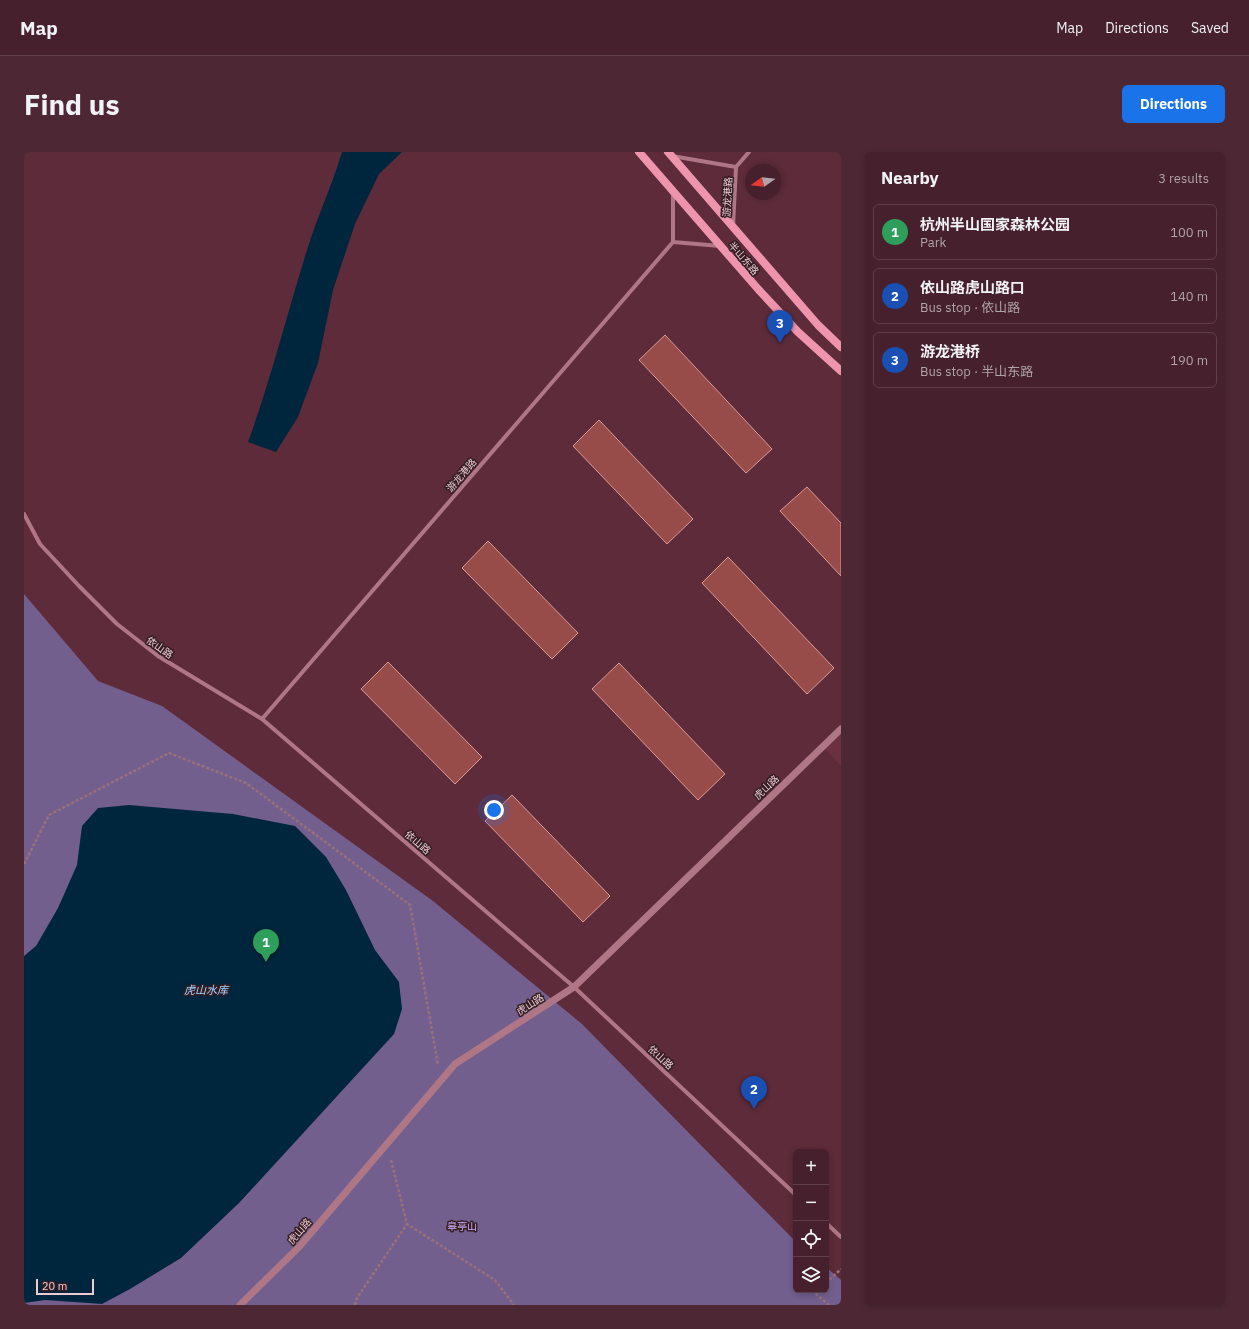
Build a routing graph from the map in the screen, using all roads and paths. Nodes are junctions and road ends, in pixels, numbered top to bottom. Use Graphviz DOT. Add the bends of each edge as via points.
graph roads {
  1 [pos="639,152"];
  2 [pos="749,152"];
  3 [pos="669,154"];
  4 [pos="736,167"];
  5 [pos="673,191"];
  6 [pos="733,228"];
  7 [pos="672,242"];
  8 [pos="720,246"];
  9 [pos="841,347"];
  10 [pos="841,371"];
  11 [pos="24,514"];
  12 [pos="262,719"];
  13 [pos="841,729"];
  14 [pos="24,864"];
  15 [pos="574,987"];
  16 [pos="441,1080"];
  17 [pos="387,1144"];
  18 [pos="793,1192"];
  19 [pos="407,1224"];
  20 [pos="829,1226"];
  21 [pos="841,1237"];
  22 [pos="841,1269"];
  23 [pos="829,1280"];
  24 [pos="815,1293"];
  25 [pos="240,1305"];
  26 [pos="355,1305"];
  27 [pos="514,1305"];
  28 [pos="829,1305"];
  1 -- 5 [label="main road, 半山东路"];
  2 -- 4 [label="street, 游龙港路"];
  3 -- 4 [label="street, 游龙港路"];
  3 -- 6 [label="main road, 半山东路"];
  4 -- 6 [label="street, 游龙港路"];
  5 -- 7 [label="street"];
  5 -- 8 [label="main road, 半山东路"];
  6 -- 9 [label="main road, 半山东路" via="818,325"];
  7 -- 8 [label="street"];
  7 -- 12 [label="street, 游龙港路"];
  8 -- 10 [label="main road, 半山东路" via="798,332"];
  11 -- 12 [label="street, 依山路" via="40,544 117,624 158,656"];
  12 -- 15 [label="street, 依山路"];
  13 -- 15 [label="street, 虎山路"];
  14 -- 16 [label="path" via="49,815 169,753 246,783 410,906"];
  15 -- 16 [label="street, 虎山路" via="454,1064"];
  15 -- 18 [label="street, 依山路"];
  16 -- 17 [label="street, 虎山路"];
  17 -- 19 [label="path"];
  17 -- 25 [label="street, 虎山路" via="299,1247"];
  19 -- 26 [label="path"];
  19 -- 27 [label="path" via="494,1280"];
  20 -- 21 [label="street"];
  22 -- 23 [label="path"];
  24 -- 28 [label="path"];
}
